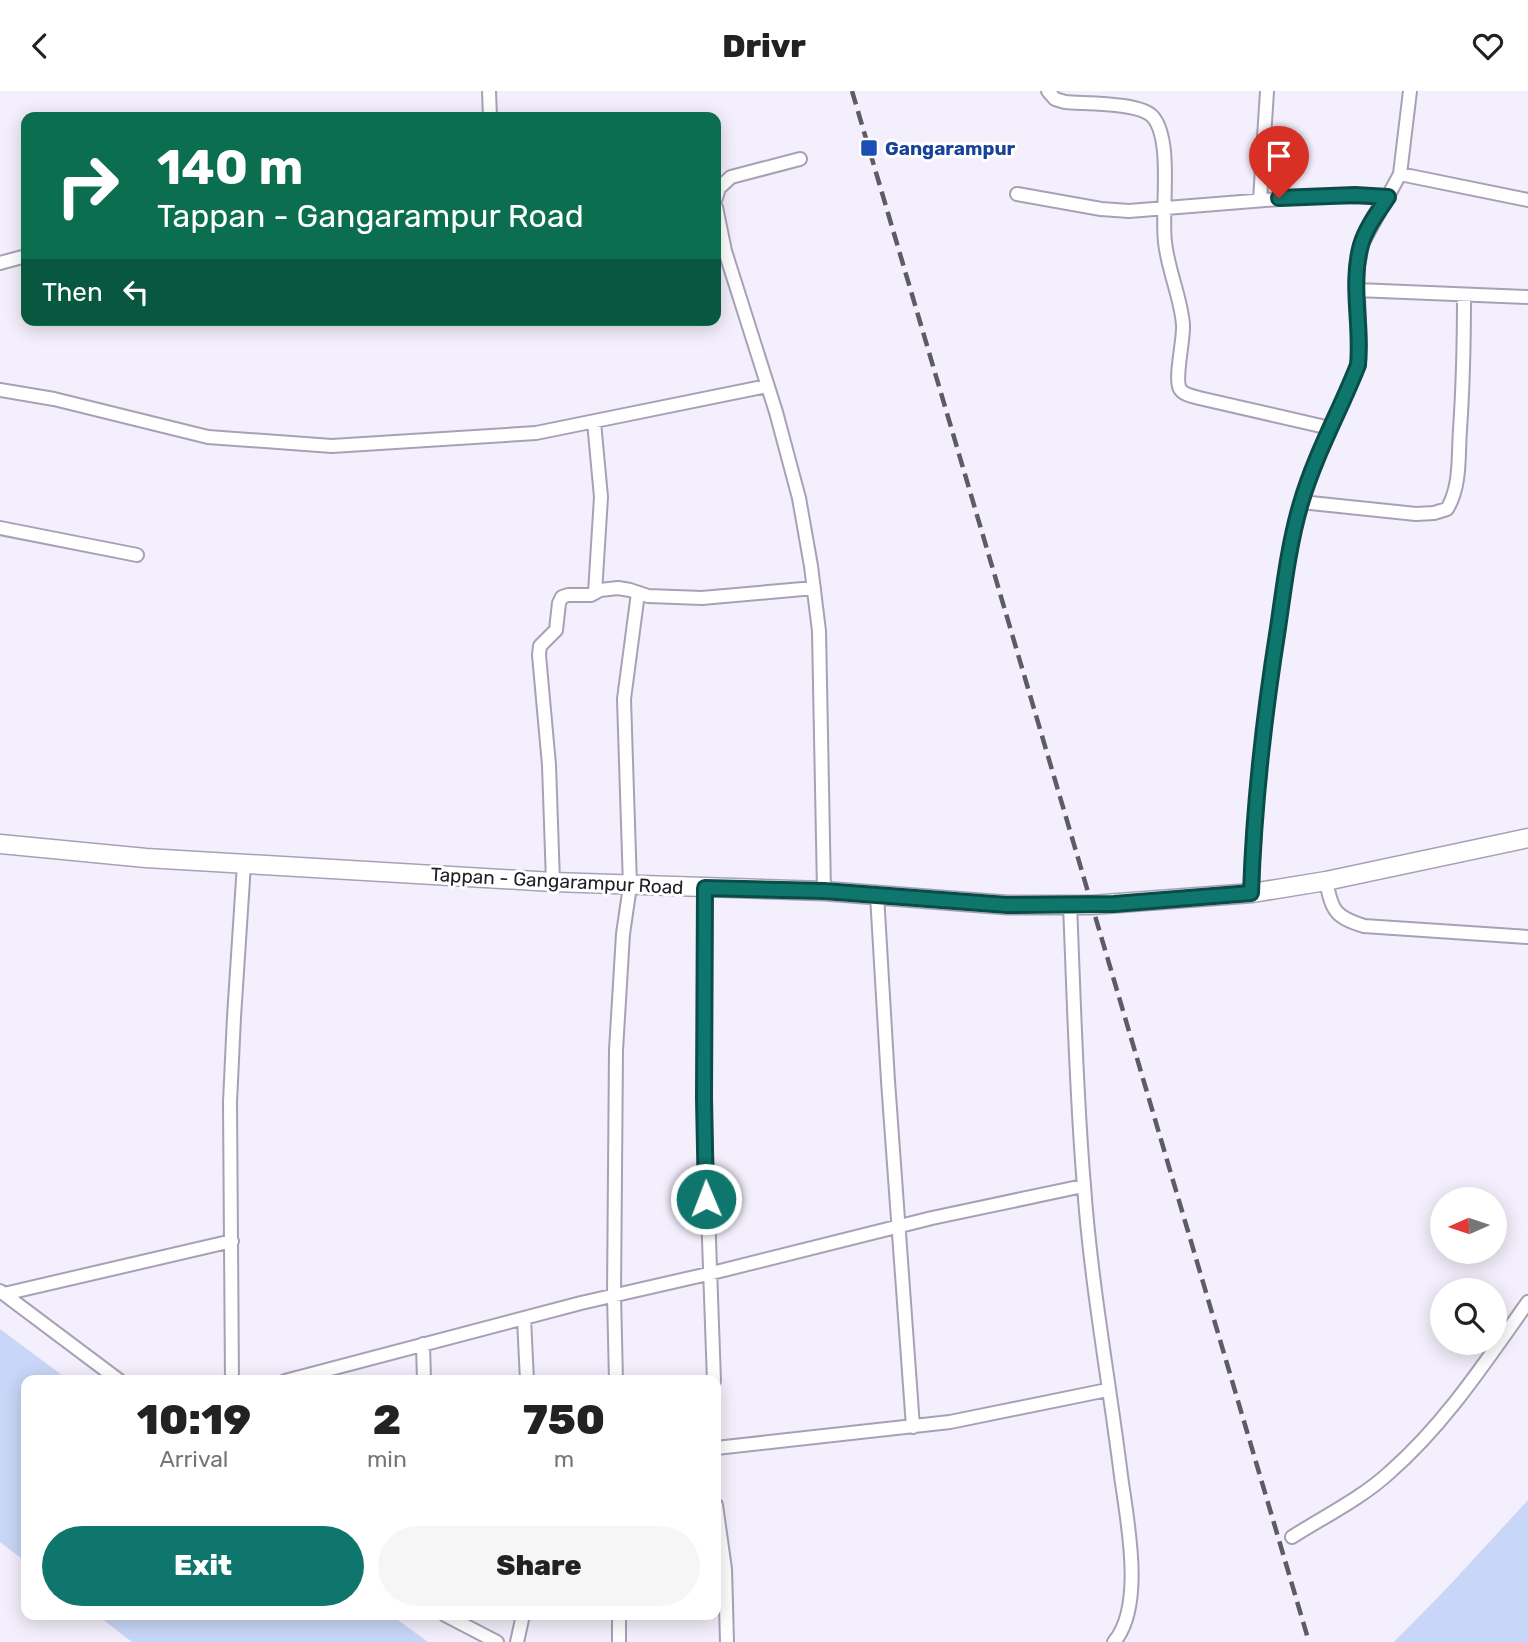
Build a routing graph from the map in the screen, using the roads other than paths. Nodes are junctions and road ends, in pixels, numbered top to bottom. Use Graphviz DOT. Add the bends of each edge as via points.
graph roads {
  1 [pos="489,91"];
  2 [pos="1048,91"];
  3 [pos="1267,91"];
  4 [pos="1410,91"];
  5 [pos="490,112"];
  6 [pos="800,159"];
  7 [pos="1400,174"];
  8 [pos="721,186"];
  9 [pos="1017,194"];
  10 [pos="1388,197"];
  11 [pos="1259,200"];
  12 [pos="1528,200"];
  13 [pos="1163,209"];
  14 [pos="721,231"];
  15 [pos="21,257"];
  16 [pos="0,263"];
  17 [pos="1357,290"];
  18 [pos="1464,296"];
  19 [pos="1528,297"];
  20 [pos="768,386"];
  21 [pos="0,390"];
  22 [pos="594,422"];
  23 [pos="1331,428"];
  24 [pos="1301,502"];
  25 [pos="0,528"];
  26 [pos="137,555"];
  27 [pos="814,588"];
  28 [pos="595,593"];
  29 [pos="638,593"];
  30 [pos="1528,838"];
  31 [pos="0,844"];
  32 [pos="244,864"];
  33 [pos="1326,881"];
  34 [pos="553,882"];
  35 [pos="630,886"];
  36 [pos="705,888"];
  37 [pos="824,891"];
  38 [pos="1251,893"];
  39 [pos="877,895"];
  40 [pos="1070,905"];
  41 [pos="1528,937"];
  42 [pos="1083,1186"];
  43 [pos="898,1227"];
  44 [pos="232,1241"];
  45 [pos="708,1274"];
  46 [pos="2,1292"];
  47 [pos="614,1295"];
  48 [pos="1528,1302"];
  49 [pos="524,1318"];
  50 [pos="423,1344"];
  51 [pos="112,1375"];
  52 [pos="232,1375"];
  53 [pos="307,1375"];
  54 [pos="424,1375"];
  55 [pos="527,1375"];
  56 [pos="617,1375"];
  57 [pos="713,1375"];
  58 [pos="1107,1390"];
  59 [pos="913,1427"];
  60 [pos="721,1447"];
  61 [pos="1292,1537"];
  62 [pos="721,1541"];
  63 [pos="455,1620"];
  64 [pos="522,1620"];
  65 [pos="619,1620"];
  66 [pos="497,1642"];
  67 [pos="517,1642"];
  68 [pos="619,1642"];
  69 [pos="727,1642"];
  70 [pos="1114,1642"];
  1 -- 5 [label="street"];
  2 -- 13 [label="street" via="1065,102 1138,108 1151,115 1161,131 1165,151"];
  3 -- 11 [label="street"];
  4 -- 7 [label="street"];
  6 -- 8 [label="street" via="731,177"];
  7 -- 10 [label="street"];
  7 -- 12 [label="street"];
  9 -- 13 [label="street" via="1101,209"];
  10 -- 11 [label="street"];
  10 -- 17 [label="street" via="1362,244"];
  11 -- 13 [label="street"];
  13 -- 23 [label="street" via="1165,243 1183,324 1182,391"];
  14 -- 20 [label="street"];
  15 -- 16 [label="street"];
  17 -- 18 [label="street"];
  17 -- 23 [label="street" via="1358,365"];
  18 -- 19 [label="street"];
  18 -- 24 [label="street" via="1457,476 1447,509 1416,514"];
  20 -- 22 [label="street"];
  20 -- 27 [label="street" via="799,498"];
  21 -- 22 [label="street" via="208,437 311,445 536,433"];
  22 -- 28 [label="street" via="601,497"];
  23 -- 24 [label="street"];
  24 -- 38 [label="street" via="1264,728"];
  25 -- 26 [label="street"];
  27 -- 29 [label="street" via="702,598"];
  27 -- 37 [label="street" via="819,632"];
  28 -- 29 [label="street" via="618,589"];
  28 -- 34 [label="street" via="562,597 556,630 539,655"];
  29 -- 35 [label="street" via="624,699"];
  30 -- 33 [label="main road, Tappan - Gangarampur Road"];
  31 -- 32 [label="main road, Tappan - Gangarampur Road"];
  32 -- 34 [label="main road, Tappan - Gangarampur Road"];
  32 -- 44 [label="street" via="232,1059"];
  33 -- 38 [label="main road, Tappan - Gangarampur Road"];
  33 -- 41 [label="street" via="1335,912 1364,926"];
  34 -- 35 [label="main road, Tappan - Gangarampur Road"];
  35 -- 36 [label="main road, Tappan - Gangarampur Road"];
  35 -- 47 [label="street" via="616,1050"];
  36 -- 37 [label="main road, Tappan - Gangarampur Road"];
  36 -- 45 [label="street"];
  37 -- 39 [label="main road, Tappan - Gangarampur Road"];
  38 -- 40 [label="main road, Tappan - Gangarampur Road"];
  39 -- 40 [label="main road, Tappan - Gangarampur Road"];
  39 -- 43 [label="street"];
  40 -- 42 [label="street"];
  42 -- 43 [label="street"];
  42 -- 58 [label="street"];
  43 -- 45 [label="street"];
  43 -- 59 [label="street"];
  44 -- 46 [label="street"];
  44 -- 52 [label="street"];
  45 -- 47 [label="street"];
  45 -- 57 [label="street"];
  46 -- 51 [label="street"];
  47 -- 49 [label="street"];
  47 -- 56 [label="street"];
  48 -- 61 [label="street" via="1466,1389 1391,1472"];
  49 -- 50 [label="street"];
  49 -- 55 [label="street"];
  50 -- 53 [label="street"];
  50 -- 54 [label="street"];
  58 -- 59 [label="street"];
  58 -- 70 [label="street" via="1129,1540 1127,1615"];
  59 -- 60 [label="street"];
  62 -- 69 [label="street"];
  63 -- 66 [label="street"];
  64 -- 67 [label="street"];
  65 -- 68 [label="street"];
}
